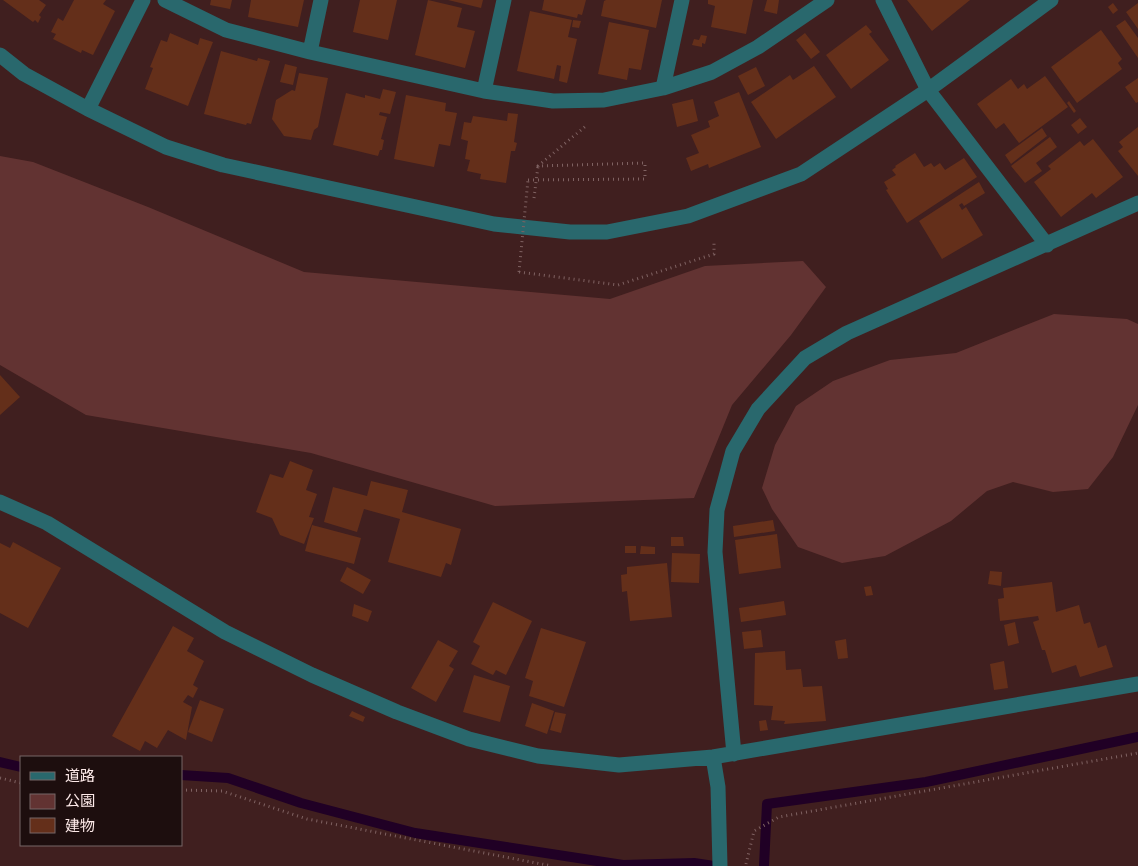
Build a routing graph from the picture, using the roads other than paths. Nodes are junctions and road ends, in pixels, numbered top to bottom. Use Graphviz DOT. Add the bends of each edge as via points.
graph roads {
  1 [pos="143,0"];
  2 [pos="164,0"];
  3 [pos="322,0"];
  4 [pos="504,0"];
  5 [pos="682,0"];
  6 [pos="827,0"];
  7 [pos="882,0"];
  8 [pos="1051,0"];
  9 [pos="310,52"];
  10 [pos="0,55"];
  11 [pos="664,88"];
  12 [pos="928,90"];
  13 [pos="484,91"];
  14 [pos="88,109"];
  15 [pos="1138,204"];
  16 [pos="1046,245"];
  17 [pos="0,502"];
  18 [pos="1138,684"];
  19 [pos="734,754"];
  20 [pos="713,757"];
  21 [pos="720,866"];
  1 -- 14 [label="street"];
  2 -- 9 [label="street" via="226,30"];
  3 -- 9 [label="street"];
  4 -- 13 [label="street"];
  5 -- 11 [label="street"];
  6 -- 11 [label="street" via="712,72"];
  7 -- 12 [label="street"];
  8 -- 12 [label="street"];
  9 -- 13 [label="street"];
  10 -- 14 [label="street" via="24,74"];
  11 -- 13 [label="street" via="588,101 553,101"];
  12 -- 14 [label="street" via="801,174 688,216 607,232 570,232 494,224 223,165 166,147"];
  12 -- 16 [label="street"];
  15 -- 16 [label="street"];
  16 -- 19 [label="street" via="847,333 804,358 758,409 733,451 717,510 715,552"];
  17 -- 20 [label="street" via="47,523 225,632 346,690 469,739 538,756 619,764"];
  18 -- 19 [label="street"];
  19 -- 20 [label="street"];
  20 -- 21 [label="street" via="718,787"];
}
